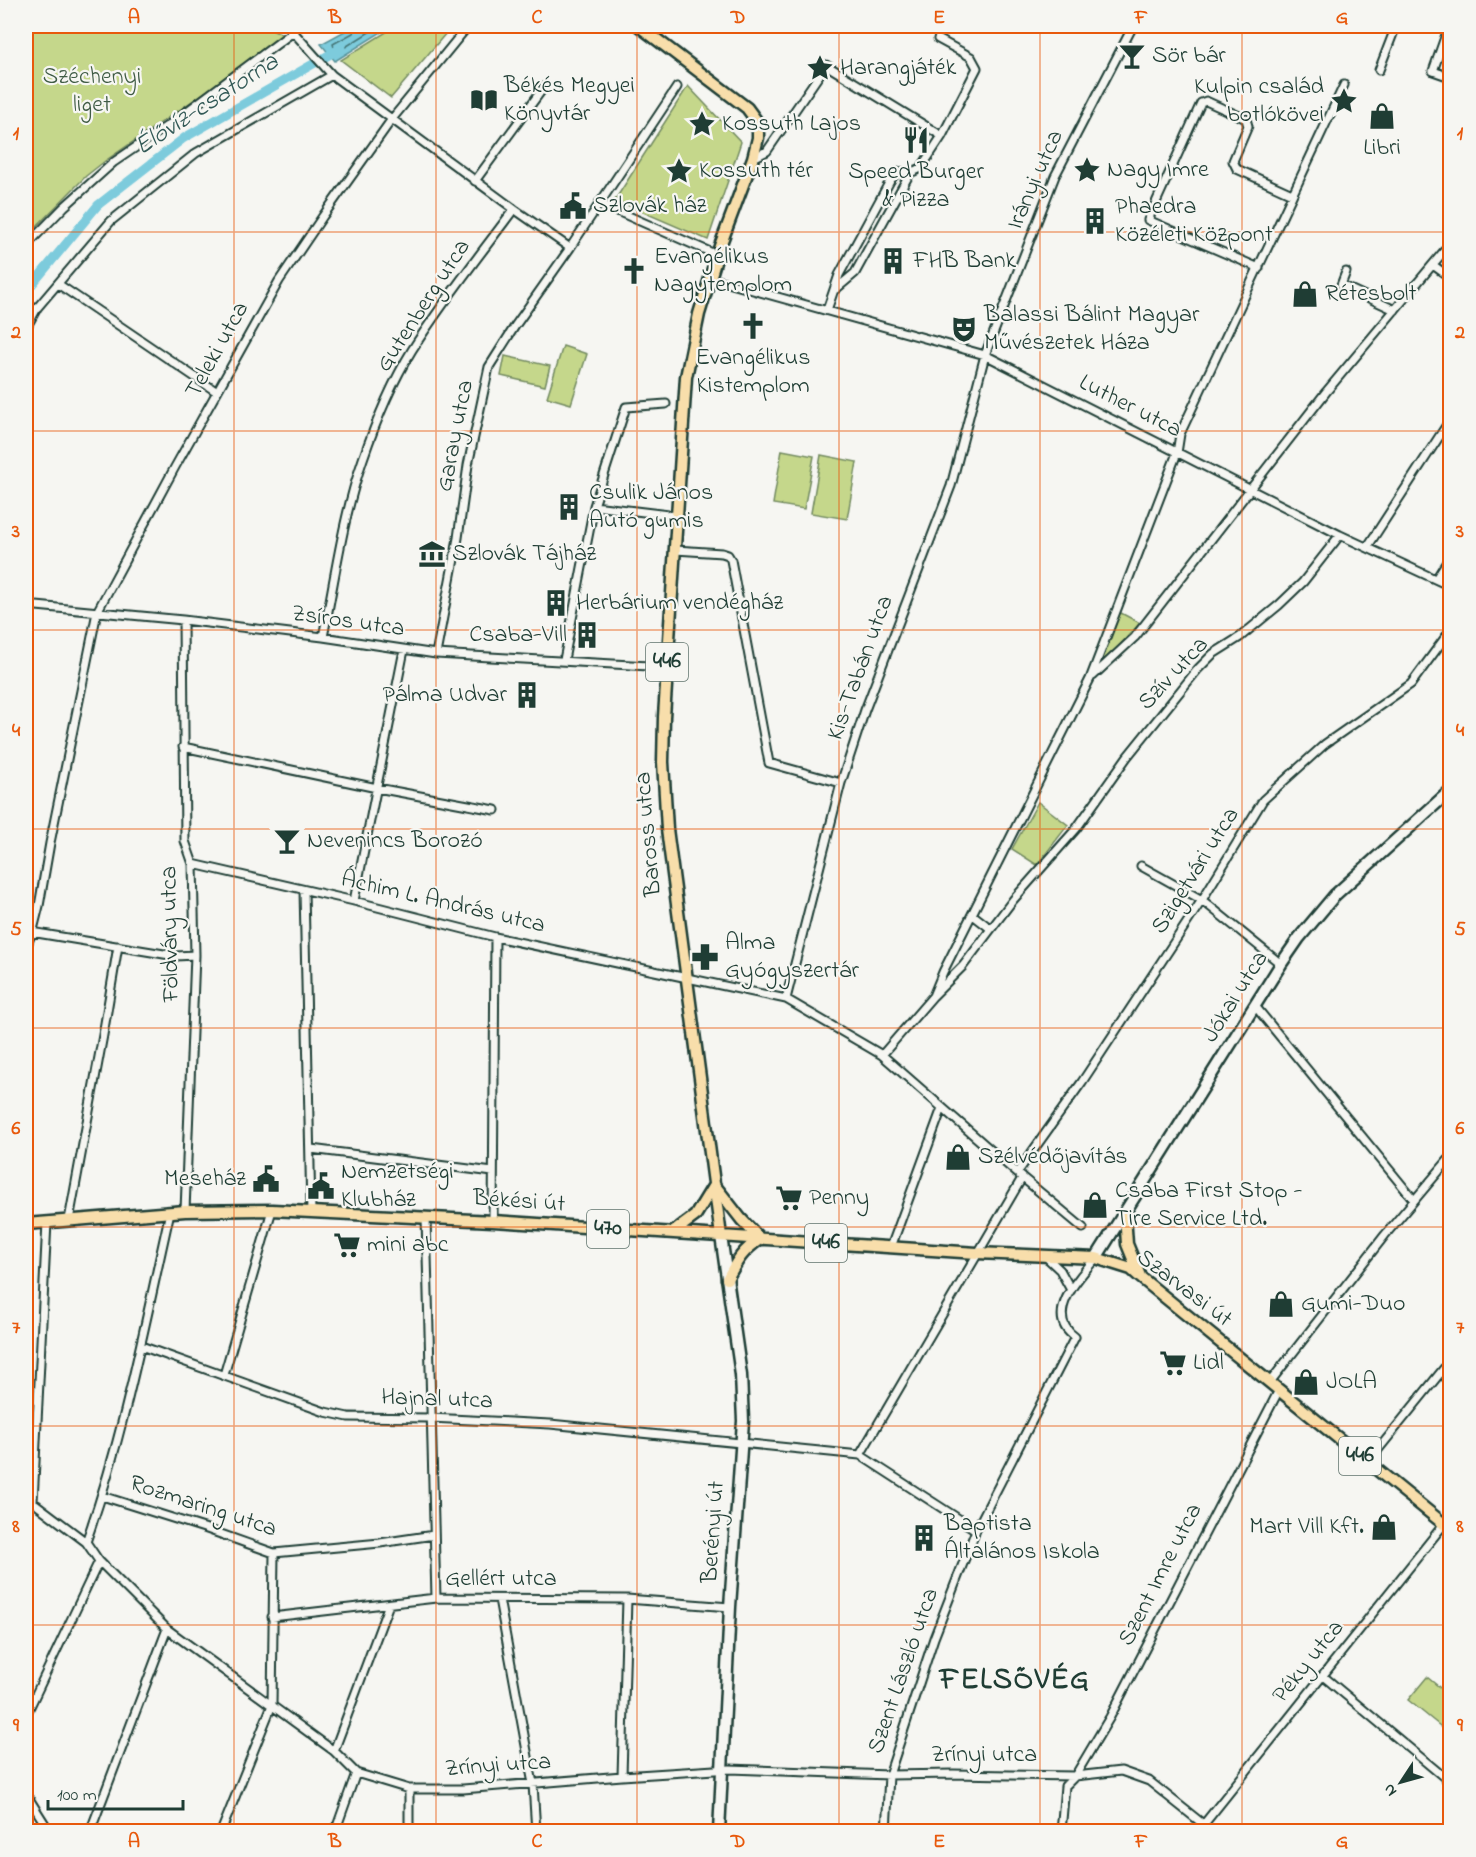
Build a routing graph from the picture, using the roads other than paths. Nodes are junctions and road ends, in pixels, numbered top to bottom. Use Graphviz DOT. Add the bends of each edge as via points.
graph roads {
  1 [pos="468,26"];
  2 [pos="639,26"];
  3 [pos="1133,26"];
  4 [pos="1396,26"];
  5 [pos="1449,26"];
  6 [pos="291,28"];
  7 [pos="938,39"];
  8 [pos="1379,70"];
  9 [pos="332,75"];
  10 [pos="1450,77"];
  11 [pos="1344,85"];
  12 [pos="544,87"];
  13 [pos="677,87"];
  14 [pos="392,119"];
  15 [pos="942,136"];
  16 [pos="753,158"];
  17 [pos="910,173"];
  18 [pos="475,181"];
  19 [pos="1292,194"];
  20 [pos="599,203"];
  21 [pos="514,209"];
  22 [pos="1450,244"];
  23 [pos="26,246"];
  24 [pos="570,248"];
  25 [pos="717,255"];
  26 [pos="1433,265"];
  27 [pos="1259,268"];
  28 [pos="1346,272"];
  29 [pos="1448,276"];
  30 [pos="710,278"];
  31 [pos="58,284"];
  32 [pos="836,289"];
  33 [pos="827,310"];
  34 [pos="1395,310"];
  35 [pos="26,328"];
  36 [pos="985,355"];
  37 [pos="217,392"];
  38 [pos="666,404"];
  39 [pos="1450,420"];
  40 [pos="1177,453"];
  41 [pos="1249,489"];
  42 [pos="594,506"];
  43 [pos="677,516"];
  44 [pos="1340,535"];
  45 [pos="1368,546"];
  46 [pos="675,550"];
  47 [pos="1450,557"];
  48 [pos="1436,579"];
  49 [pos="1450,586"];
  50 [pos="26,605"];
  51 [pos="97,612"];
  52 [pos="183,620"];
  53 [pos="1450,631"];
  54 [pos="322,637"];
  55 [pos="404,650"];
  56 [pos="436,654"];
  57 [pos="564,660"];
  58 [pos="667,667"];
  59 [pos="1090,679"];
  60 [pos="183,747"];
  61 [pos="841,783"];
  62 [pos="377,788"];
  63 [pos="1450,791"];
  64 [pos="495,810"];
  65 [pos="193,864"];
  66 [pos="1141,866"];
  67 [pos="304,890"];
  68 [pos="1202,900"];
  69 [pos="354,901"];
  70 [pos="973,915"];
  71 [pos="991,929"];
  72 [pos="31,932"];
  73 [pos="495,937"];
  74 [pos="118,946"];
  75 [pos="26,948"];
  76 [pos="195,955"];
  77 [pos="1281,964"];
  78 [pos="686,976"];
  79 [pos="933,996"];
  80 [pos="786,999"];
  81 [pos="1255,1006"];
  82 [pos="882,1055"];
  83 [pos="942,1108"];
  84 [pos="311,1149"];
  85 [pos="1450,1158"];
  86 [pos="493,1172"];
  87 [pos="1019,1176"];
  88 [pos="714,1185"];
  89 [pos="1414,1200"];
  90 [pos="272,1210"];
  91 [pos="185,1211"];
  92 [pos="170,1212"];
  93 [pos="311,1212"];
  94 [pos="1125,1215"];
  95 [pos="426,1217"];
  96 [pos="69,1221"];
  97 [pos="493,1221"];
  98 [pos="46,1222"];
  99 [pos="26,1224"];
  100 [pos="1083,1228"];
  101 [pos="672,1233"];
  102 [pos="721,1236"];
  103 [pos="760,1239"];
  104 [pos="891,1247"];
  105 [pos="977,1253"];
  106 [pos="1045,1256"];
  107 [pos="1096,1258"];
  108 [pos="1140,1277"];
  109 [pos="727,1279"];
  110 [pos="1071,1290"];
  111 [pos="141,1346"];
  112 [pos="1450,1361"];
  113 [pos="224,1375"];
  114 [pos="1270,1382"];
  115 [pos="1279,1390"];
  116 [pos="430,1418"];
  117 [pos="743,1443"];
  118 [pos="860,1455"];
  119 [pos="1368,1462"];
  120 [pos="102,1496"];
  121 [pos="29,1501"];
  122 [pos="1447,1527"];
  123 [pos="976,1530"];
  124 [pos="434,1535"];
  125 [pos="86,1542"];
  126 [pos="274,1553"];
  127 [pos="99,1561"];
  128 [pos="436,1598"];
  129 [pos="499,1599"];
  130 [pos="627,1599"];
  131 [pos="389,1604"];
  132 [pos="730,1607"];
  133 [pos="272,1617"];
  134 [pos="167,1629"];
  135 [pos="1323,1676"];
  136 [pos="273,1705"];
  137 [pos="26,1715"];
  138 [pos="334,1751"];
  139 [pos="720,1771"];
  140 [pos="356,1773"];
  141 [pos="889,1775"];
  142 [pos="622,1776"];
  143 [pos="1075,1776"];
  144 [pos="1450,1782"];
  145 [pos="533,1784"];
  146 [pos="409,1789"];
  147 [pos="26,1794"];
  148 [pos="1204,1824"];
  149 [pos="50,1832"];
  150 [pos="90,1832"];
  151 [pos="221,1832"];
  152 [pos="334,1832"];
  153 [pos="409,1832"];
  154 [pos="536,1832"];
  155 [pos="719,1832"];
  156 [pos="886,1832"];
  157 [pos="1061,1832"];
  158 [pos="1213,1832"];
  1 -- 14 [label="street, Teleki utca"];
  2 -- 16 [label="main road, 446" via="747,108 758,123"];
  3 -- 36 [label="street, Irányi utca" via="1055,176"];
  4 -- 8 [label="street"];
  5 -- 10 [label="street" via="1433,70"];
  6 -- 9 [label="street"];
  6 -- 23 [label="street" via="170,124 114,162"];
  7 -- 15 [label="street" via="971,57 977,68"];
  9 -- 14 [label="street"];
  9 -- 31 [label="street" via="196,153 111,221"];
  11 -- 19 [label="street"];
  12 -- 18 [label="street"];
  13 -- 20 [label="street"];
  14 -- 18 [label="street"];
  14 -- 37 [label="street, Teleki utca" via="279,281"];
  15 -- 16 [label="street" via="826,65 767,151"];
  15 -- 17 [label="street" via="921,168"];
  16 -- 25 [label="main road, 446"];
  17 -- 32 [label="street" via="855,273"];
  17 -- 32 [label="street" via="895,173 839,274"];
  18 -- 21 [label="street"];
  19 -- 27 [label="street"];
  19 -- 27 [label="street" via="1237,169 1233,161 1248,126 1246,119 1206,101 1201,103 1148,220"];
  20 -- 24 [label="street"];
  20 -- 25 [label="street"];
  21 -- 24 [label="street"];
  21 -- 54 [label="street, Gutenberg utca" via="411,352 378,419 347,517"];
  22 -- 26 [label="street"];
  24 -- 56 [label="street, Garay utca" via="489,367"];
  25 -- 30 [label="main road, 446"];
  26 -- 29 [label="street"];
  26 -- 34 [label="street"];
  27 -- 40 [label="street" via="1180,435"];
  28 -- 34 [label="street" via="1341,285"];
  30 -- 33 [label="street, Luther utca"];
  30 -- 43 [label="main road, Baross utca / 446" via="686,377"];
  31 -- 35 [label="street"];
  31 -- 37 [label="street"];
  32 -- 33 [label="street"];
  33 -- 36 [label="street, Luther utca"];
  34 -- 41 [label="street"];
  36 -- 40 [label="street, Luther utca"];
  36 -- 61 [label="street, Kis-Tabán utca" via="951,486 864,710"];
  37 -- 51 [label="street, Teleki utca"];
  38 -- 42 [label="street" via="626,407"];
  39 -- 45 [label="street"];
  40 -- 41 [label="street, Luther utca"];
  40 -- 59 [label="street"];
  41 -- 44 [label="street, Luther utca"];
  41 -- 59 [label="street" via="1135,637"];
  42 -- 43 [label="street"];
  42 -- 57 [label="street"];
  43 -- 46 [label="main road, Baross utca / 446"];
  44 -- 45 [label="street, Luther utca"];
  44 -- 71 [label="street, Szív utca" via="1279,605 1212,654 1198,669 1127,757 1076,829"];
  45 -- 48 [label="street, Luther utca"];
  46 -- 58 [label="main road, Baross utca / 446"];
  46 -- 61 [label="street" via="722,553 731,560 769,763"];
  47 -- 48 [label="street"];
  48 -- 49 [label="street, Luther utca"];
  50 -- 51 [label="street, Zsíros utca"];
  51 -- 52 [label="street, Zsíros utca"];
  51 -- 72 [label="street, Teleki utca"];
  52 -- 54 [label="street, Zsíros utca"];
  52 -- 60 [label="street, Földváry utca"];
  53 -- 68 [label="street, Szigetvári utca" via="1412,684 1325,744 1263,800"];
  54 -- 55 [label="street, Zsíros utca"];
  55 -- 56 [label="street, Zsíros utca"];
  55 -- 62 [label="street"];
  56 -- 57 [label="street, Zsíros utca"];
  57 -- 58 [label="street, Zsíros utca"];
  58 -- 78 [label="main road, Baross utca / 446" via="664,800"];
  59 -- 70 [label="street"];
  60 -- 62 [label="street"];
  60 -- 65 [label="street, Földváry utca" via="185,841"];
  61 -- 80 [label="street, Kis-Tabán utca"];
  62 -- 64 [label="street"];
  62 -- 69 [label="street"];
  63 -- 77 [label="street, Jókai utca" via="1335,895"];
  65 -- 67 [label="street, Áchim L. András utca"];
  65 -- 76 [label="street, Földváry utca"];
  66 -- 68 [label="street"];
  67 -- 69 [label="street, Áchim L. András utca"];
  67 -- 84 [label="street"];
  68 -- 77 [label="street"];
  68 -- 87 [label="street, Szigetvári utca"];
  69 -- 73 [label="street, Áchim L. András utca"];
  70 -- 71 [label="street"];
  70 -- 79 [label="street"];
  71 -- 79 [label="street, Szív utca" via="963,966"];
  72 -- 74 [label="street"];
  72 -- 75 [label="street, Teleki utca"];
  73 -- 78 [label="street, Áchim L. András utca"];
  73 -- 86 [label="street"];
  74 -- 76 [label="street" via="176,956"];
  74 -- 96 [label="street"];
  76 -- 91 [label="street, Földváry utca"];
  77 -- 81 [label="street, Jókai utca"];
  78 -- 80 [label="street"];
  78 -- 88 [label="main road, Baross utca / 446"];
  79 -- 82 [label="street"];
  80 -- 82 [label="street"];
  81 -- 89 [label="street"];
  81 -- 94 [label="street, Jókai utca"];
  82 -- 83 [label="street"];
  83 -- 87 [label="street"];
  83 -- 104 [label="street"];
  84 -- 86 [label="street"];
  84 -- 93 [label="street"];
  85 -- 89 [label="street"];
  86 -- 97 [label="street"];
  87 -- 100 [label="street"];
  87 -- 105 [label="street, Szigetvári utca"];
  88 -- 101 [label="main road" via="695,1216"];
  88 -- 102 [label="main road, Baross utca / 446"];
  88 -- 103 [label="main road"];
  89 -- 114 [label="street"];
  90 -- 91 [label="main road, Békési út / 470"];
  90 -- 93 [label="main road, Békési út / 470"];
  90 -- 113 [label="street"];
  91 -- 92 [label="main road, Békési út / 470"];
  92 -- 96 [label="main road, Békési út / 470"];
  92 -- 111 [label="street"];
  93 -- 95 [label="main road, Békési út / 470"];
  94 -- 107 [label="street, Jókai utca"];
  94 -- 108 [label="main road" via="1127,1244"];
  95 -- 97 [label="main road, Békési út / 470"];
  95 -- 116 [label="street"];
  96 -- 98 [label="main road, Békési út / 470"];
  97 -- 101 [label="main road, Békési út / 470"];
  98 -- 99 [label="main road, Békési út / 470"];
  98 -- 121 [label="street"];
  101 -- 102 [label="main road, Békési út / 470"];
  102 -- 103 [label="main road, Szarvasi út / 446"];
  102 -- 109 [label="street, Berényi út"];
  103 -- 104 [label="main road, Szarvasi út / 446"];
  103 -- 109 [label="main road" via="741,1255"];
  104 -- 105 [label="main road, Szarvasi út / 446"];
  105 -- 106 [label="main road, Szarvasi út / 446"];
  105 -- 118 [label="street, Szigetvári utca"];
  106 -- 107 [label="main road, Szarvasi út / 446"];
  106 -- 110 [label="street" via="1060,1270"];
  107 -- 108 [label="main road, Szarvasi út / 446"];
  107 -- 110 [label="street, Szent László utca"];
  108 -- 114 [label="main road, Szarvasi út / 446"];
  109 -- 117 [label="street, Berényi út" via="741,1375"];
  110 -- 123 [label="street, Szent László utca" via="1061,1318 1074,1337"];
  111 -- 113 [label="street, Hajnal utca"];
  111 -- 120 [label="street"];
  112 -- 119 [label="street"];
  113 -- 116 [label="street, Hajnal utca" via="348,1417"];
  114 -- 115 [label="main road, Szarvasi út / 446"];
  115 -- 119 [label="main road, Szarvasi út / 446"];
  115 -- 143 [label="street, Szent Imre utca" via="1110,1717"];
  116 -- 117 [label="street, Hajnal utca" via="550,1424"];
  116 -- 124 [label="street"];
  117 -- 118 [label="street, Hajnal utca"];
  117 -- 132 [label="street, Berényi út"];
  118 -- 123 [label="street"];
  119 -- 122 [label="main road, Szarvasi út / 446"];
  120 -- 125 [label="street"];
  120 -- 126 [label="street, Rozmaring utca"];
  121 -- 125 [label="street, Zrínyi utca"];
  122 -- 135 [label="street, Péky utca"];
  123 -- 141 [label="street, Szent László utca" via="934,1638"];
  124 -- 126 [label="street, Rozmaring utca"];
  124 -- 128 [label="street"];
  125 -- 127 [label="street, Zrínyi utca"];
  126 -- 133 [label="street"];
  127 -- 134 [label="street, Zrínyi utca"];
  127 -- 137 [label="street"];
  128 -- 129 [label="street, Gellért utca"];
  128 -- 131 [label="street, Gellért utca"];
  129 -- 130 [label="street, Gellért utca"];
  129 -- 145 [label="street"];
  130 -- 132 [label="street, Gellért utca"];
  130 -- 142 [label="street"];
  131 -- 133 [label="street, Gellért utca"];
  131 -- 138 [label="street"];
  132 -- 139 [label="street, Berényi út"];
  133 -- 136 [label="street"];
  134 -- 136 [label="street, Zrínyi utca"];
  134 -- 150 [label="street"];
  135 -- 144 [label="street"];
  135 -- 148 [label="street, Péky utca"];
  136 -- 138 [label="street, Zrínyi utca"];
  136 -- 151 [label="street"];
  138 -- 140 [label="street, Zrínyi utca"];
  139 -- 141 [label="street, Zrínyi utca"];
  139 -- 142 [label="street, Zrínyi utca"];
  139 -- 155 [label="street, Berényi út"];
  140 -- 146 [label="street, Zrínyi utca"];
  140 -- 152 [label="street"];
  141 -- 143 [label="street, Zrínyi utca"];
  141 -- 156 [label="street, Szent László utca"];
  142 -- 145 [label="street, Zrínyi utca"];
  143 -- 148 [label="street, Zrínyi utca" via="1121,1771 1149,1781"];
  143 -- 157 [label="street, Szent Imre utca" via="1065,1786"];
  145 -- 146 [label="street, Zrínyi utca"];
  145 -- 154 [label="street"];
  146 -- 153 [label="street"];
  147 -- 149 [label="street"];
  148 -- 158 [label="street, Zrínyi utca"];
}
